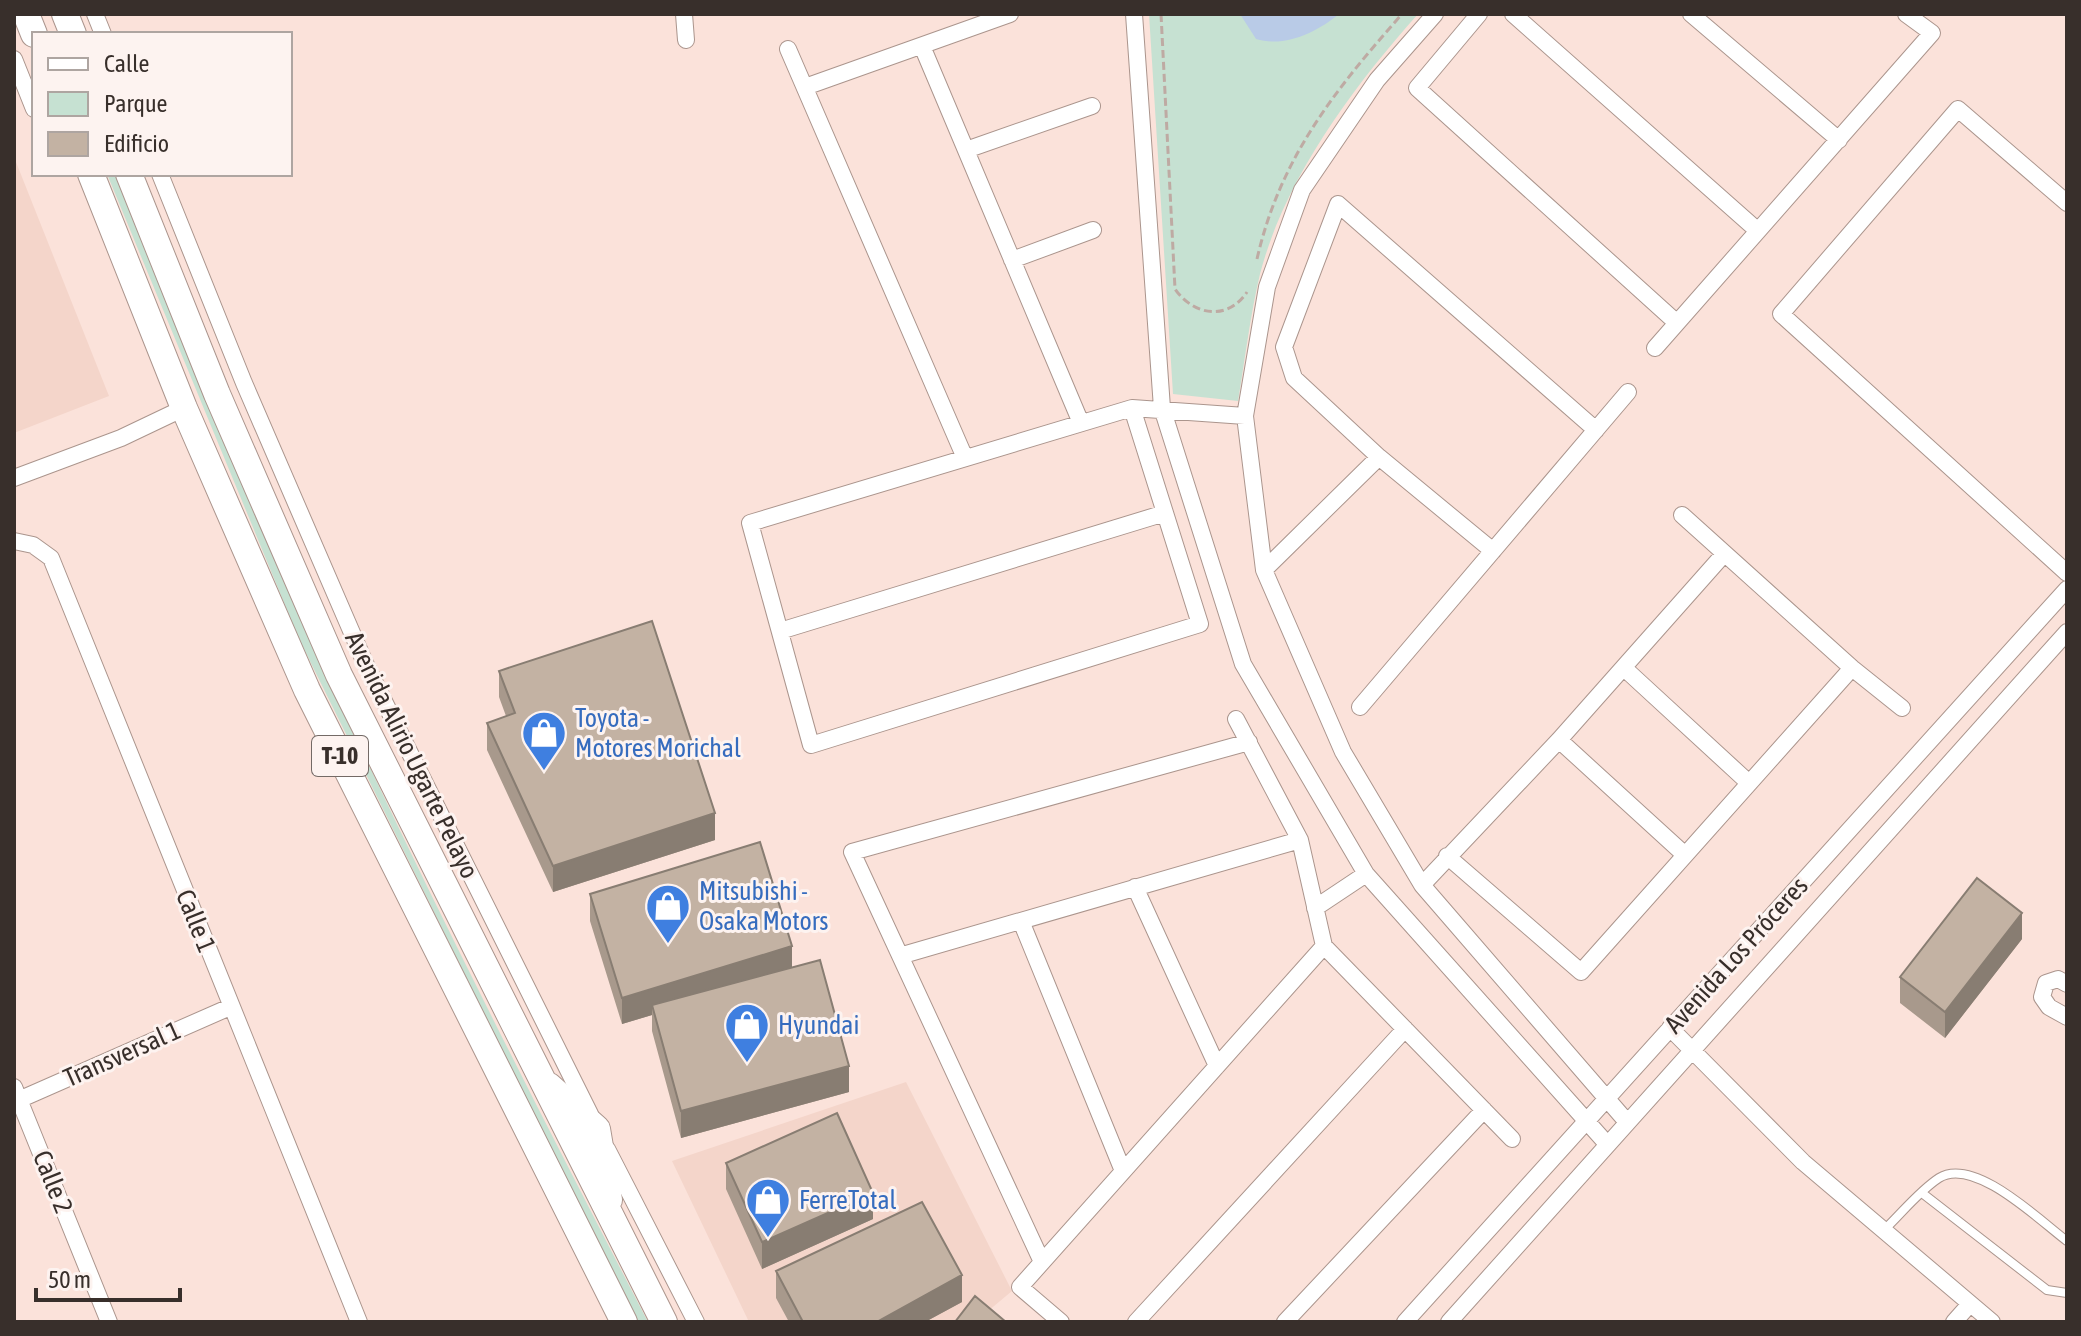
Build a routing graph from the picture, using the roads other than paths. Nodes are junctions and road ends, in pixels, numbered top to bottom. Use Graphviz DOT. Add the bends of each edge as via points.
graph roads {
  1 [pos="684,14"];
  2 [pos="1010,14"];
  3 [pos="1134,14"];
  4 [pos="1435,14"];
  5 [pos="1479,14"];
  6 [pos="1513,14"];
  7 [pos="1691,14"];
  8 [pos="1906,14"];
  9 [pos="686,40"];
  10 [pos="922,46"];
  11 [pos="788,49"];
  12 [pos="14,59"];
  13 [pos="805,87"];
  14 [pos="32,104"];
  15 [pos="1092,106"];
  16 [pos="1839,140"];
  17 [pos="966,150"];
  18 [pos="92,176"];
  19 [pos="130,176"];
  20 [pos="161,176"];
  21 [pos="2067,203"];
  22 [pos="1093,230"];
  23 [pos="1758,231"];
  24 [pos="1012,260"];
  25 [pos="1677,323"];
  26 [pos="1655,348"];
  27 [pos="1628,392"];
  28 [pos="184,408"];
  29 [pos="1132,408"];
  30 [pos="1162,408"];
  31 [pos="1245,416"];
  32 [pos="1081,423"];
  33 [pos="1596,430"];
  34 [pos="1379,457"];
  35 [pos="965,458"];
  36 [pos="14,478"];
  37 [pos="1165,513"];
  38 [pos="1682,515"];
  39 [pos="14,541"];
  40 [pos="1493,551"];
  41 [pos="1724,554"];
  42 [pos="1264,570"];
  43 [pos="2067,573"];
  44 [pos="2067,589"];
  45 [pos="780,631"];
  46 [pos="2067,632"];
  47 [pos="1624,668"];
  48 [pos="1852,668"];
  49 [pos="1360,707"];
  50 [pos="1902,708"];
  51 [pos="1236,719"];
  52 [pos="1559,740"];
  53 [pos="1249,742"];
  54 [pos="1749,783"];
  55 [pos="1300,840"];
  56 [pos="1685,855"];
  57 [pos="1447,856"];
  58 [pos="1366,874"];
  59 [pos="1422,885"];
  60 [pos="1135,887"];
  61 [pos="1315,908"];
  62 [pos="1021,921"];
  63 [pos="1324,946"];
  64 [pos="903,955"];
  65 [pos="2067,984"];
  66 [pos="230,1007"];
  67 [pos="2067,1017"];
  68 [pos="1670,1028"];
  69 [pos="1405,1029"];
  70 [pos="1691,1050"];
  71 [pos="1217,1066"];
  72 [pos="537,1075"];
  73 [pos="16,1096"];
  74 [pos="1604,1099"];
  75 [pos="1484,1110"];
  76 [pos="1584,1121"];
  77 [pos="1627,1122"];
  78 [pos="597,1129"];
  79 [pos="1512,1139"];
  80 [pos="1607,1144"];
  81 [pos="1123,1171"];
  82 [pos="1922,1193"];
  83 [pos="613,1224"];
  84 [pos="1883,1231"];
  85 [pos="2067,1241"];
  86 [pos="1042,1262"];
  87 [pos="2067,1293"];
  88 [pos="1970,1304"];
  89 [pos="109,1322"];
  90 [pos="359,1322"];
  91 [pos="624,1322"];
  92 [pos="664,1322"];
  93 [pos="696,1322"];
  94 [pos="1061,1322"];
  95 [pos="1136,1322"];
  96 [pos="1285,1322"];
  97 [pos="1405,1322"];
  98 [pos="1449,1322"];
  99 [pos="1954,1322"];
  100 [pos="1992,1322"];
  1 -- 9 [label="street"];
  2 -- 10 [label="street"];
  3 -- 30 [label="street"];
  4 -- 31 [label="street" via="1377,80 1302,190 1267,287"];
  5 -- 25 [label="street" via="1417,88"];
  6 -- 23 [label="street"];
  7 -- 16 [label="street"];
  8 -- 16 [label="street" via="1932,33"];
  10 -- 13 [label="street"];
  10 -- 17 [label="street"];
  11 -- 13 [label="street"];
  12 -- 14 [label="street"];
  13 -- 35 [label="street"];
  15 -- 17 [label="street"];
  16 -- 23 [label="street"];
  17 -- 24 [label="street"];
  18 -- 28 [label="highway, T-10"];
  19 -- 72 [label="highway, Avenida Alirio Ugarte Pelayo / T-10" via="339,675"];
  20 -- 78 [label="street, Avenida Alirio Ugarte Pelayo" via="365,663"];
  21 -- 43 [label="street" via="1958,109 1781,314"];
  22 -- 24 [label="street"];
  23 -- 25 [label="street"];
  24 -- 32 [label="street"];
  25 -- 26 [label="street"];
  27 -- 33 [label="street"];
  28 -- 36 [label="street"];
  28 -- 91 [label="highway, T-10" via="307,690"];
  29 -- 30 [label="street"];
  29 -- 32 [label="street"];
  29 -- 37 [label="street"];
  30 -- 31 [label="street"];
  30 -- 58 [label="street" via="1243,664"];
  31 -- 42 [label="street"];
  32 -- 35 [label="street"];
  33 -- 34 [label="street" via="1338,204 1284,347 1294,378"];
  33 -- 40 [label="street"];
  34 -- 40 [label="street"];
  34 -- 42 [label="street"];
  35 -- 45 [label="street" via="750,523"];
  37 -- 45 [label="street"];
  37 -- 45 [label="street" via="1200,624 811,745"];
  38 -- 41 [label="street"];
  39 -- 66 [label="street, Calle 1" via="33,545 51,558"];
  40 -- 49 [label="street"];
  41 -- 47 [label="street"];
  41 -- 48 [label="street"];
  42 -- 59 [label="street" via="1343,752"];
  44 -- 68 [label="street, Avenida Los Próceres"];
  46 -- 70 [label="street, Avenida Los Próceres"];
  47 -- 52 [label="street"];
  47 -- 54 [label="street"];
  48 -- 50 [label="street"];
  48 -- 54 [label="street"];
  51 -- 53 [label="street"];
  52 -- 56 [label="street"];
  52 -- 57 [label="street"];
  53 -- 55 [label="street"];
  53 -- 64 [label="street" via="852,852"];
  54 -- 56 [label="street"];
  55 -- 60 [label="street"];
  55 -- 61 [label="street"];
  56 -- 57 [label="street" via="1581,972"];
  57 -- 59 [label="street"];
  58 -- 61 [label="street"];
  58 -- 76 [label="street"];
  59 -- 74 [label="street"];
  60 -- 62 [label="street"];
  60 -- 71 [label="street"];
  61 -- 63 [label="street"];
  62 -- 64 [label="street"];
  62 -- 81 [label="street"];
  63 -- 69 [label="street"];
  63 -- 71 [label="street"];
  64 -- 86 [label="street"];
  65 -- 67 [label="street" via="2058,979 2046,983 2042,997"];
  66 -- 73 [label="street, Transversal 1"];
  66 -- 90 [label="street, Calle 1"];
  68 -- 70 [label="street"];
  68 -- 74 [label="street, Avenida Los Próceres"];
  69 -- 75 [label="street"];
  69 -- 95 [label="street"];
  70 -- 77 [label="street, Avenida Los Próceres"];
  70 -- 84 [label="street" via="1803,1162"];
  71 -- 81 [label="street"];
  72 -- 78 [label="highway"];
  72 -- 83 [label="highway, Avenida Alirio Ugarte Pelayo / T-10"];
  73 -- 89 [label="street, Calle 2"];
  74 -- 76 [label="street, Avenida Los Próceres"];
  74 -- 77 [label="street"];
  75 -- 79 [label="street"];
  75 -- 96 [label="street"];
  76 -- 80 [label="street"];
  76 -- 97 [label="street, Avenida Los Próceres"];
  77 -- 80 [label="street, Avenida Los Próceres"];
  78 -- 83 [label="highway"];
  78 -- 93 [label="street, Avenida Alirio Ugarte Pelayo"];
  80 -- 98 [label="street, Avenida Los Próceres"];
  81 -- 86 [label="street"];
  82 -- 84 [label="lane"];
  82 -- 85 [label="lane" via="1949,1173 1970,1174"];
  82 -- 87 [label="lane" via="2047,1290"];
  83 -- 92 [label="highway, Avenida Alirio Ugarte Pelayo / T-10"];
  84 -- 88 [label="street"];
  86 -- 94 [label="street" via="1020,1287"];
  88 -- 99 [label="street"];
  88 -- 100 [label="street"];
}
